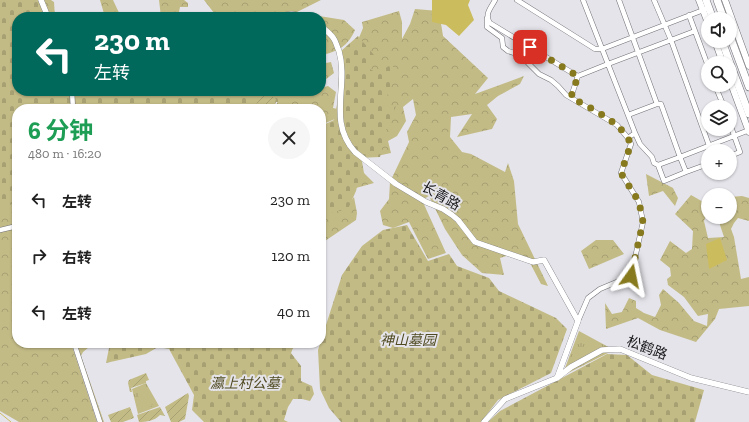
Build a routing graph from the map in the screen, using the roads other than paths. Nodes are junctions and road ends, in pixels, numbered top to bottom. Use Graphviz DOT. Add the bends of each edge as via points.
graph roads {
  1 [pos="41,0"];
  2 [pos="495,0"];
  3 [pos="517,0"];
  4 [pos="578,0"];
  5 [pos="619,0"];
  6 [pos="654,0"];
  7 [pos="699,0"];
  8 [pos="706,0"];
  9 [pos="717,0"];
  10 [pos="725,0"];
  11 [pos="584,2"];
  12 [pos="706,9"];
  13 [pos="46,12"];
  14 [pos="706,12"];
  15 [pos="708,12"];
  16 [pos="721,12"];
  17 [pos="689,15"];
  18 [pos="487,18"];
  19 [pos="665,25"];
  20 [pos="695,30"];
  21 [pos="326,31"];
  22 [pos="634,37"];
  23 [pos="671,40"];
  24 [pos="734,48"];
  25 [pos="602,49"];
  26 [pos="639,52"];
  27 [pos="704,56"];
  28 [pos="608,64"];
  29 [pos="749,66"];
  30 [pos="578,76"];
  31 [pos="737,82"];
  32 [pos="749,87"];
  33 [pos="734,92"];
  34 [pos="571,97"];
  35 [pos="657,104"];
  36 [pos="749,114"];
  37 [pos="628,115"];
  38 [pos="749,131"];
  39 [pos="635,133"];
  40 [pos="737,135"];
  41 [pos="734,136"];
  42 [pos="628,138"];
  43 [pos="708,144"];
  44 [pos="714,144"];
  45 [pos="737,144"];
  46 [pos="737,144"];
  47 [pos="701,149"];
  48 [pos="737,153"];
  49 [pos="680,157"];
  50 [pos="658,166"];
  51 [pos="701,167"];
  52 [pos="686,172"];
  53 [pos="12,227"];
  54 [pos="0,230"];
  55 [pos="578,321"];
  56 [pos="76,348"];
  57 [pos="557,378"];
  58 [pos="749,392"];
  59 [pos="100,422"];
  60 [pos="484,422"];
  1 -- 13 [label="street"];
  2 -- 18 [label="street"];
  3 -- 25 [label="street" via="595,49"];
  4 -- 11 [label="street"];
  5 -- 22 [label="street"];
  6 -- 19 [label="street"];
  7 -- 12 [label="main road"];
  8 -- 12 [label="main road"];
  9 -- 16 [label="main road"];
  10 -- 29 [label="main road"];
  11 -- 25 [label="street"];
  12 -- 14 [label="main road"];
  12 -- 15 [label="main road"];
  12 -- 17 [label="street"];
  17 -- 19 [label="street"];
  17 -- 20 [label="street"];
  18 -- 30 [label="street"];
  18 -- 34 [label="street" via="487,27 502,38 503,47 520,55 539,74 551,80"];
  19 -- 22 [label="street"];
  19 -- 23 [label="street"];
  20 -- 23 [label="street"];
  20 -- 27 [label="street"];
  21 -- 55 [label="street, 长青路" via="334,40 341,59 341,122 345,137 355,152 396,184 452,215 476,242 533,262 544,260"];
  22 -- 25 [label="street"];
  22 -- 26 [label="street"];
  23 -- 26 [label="street"];
  23 -- 43 [label="street"];
  24 -- 32 [label="main road"];
  25 -- 28 [label="street"];
  26 -- 28 [label="street"];
  26 -- 35 [label="street"];
  28 -- 30 [label="street"];
  28 -- 37 [label="street"];
  30 -- 34 [label="street"];
  31 -- 36 [label="main road"];
  33 -- 38 [label="main road"];
  34 -- 42 [label="street" via="617,125"];
  35 -- 37 [label="street"];
  35 -- 49 [label="street" via="661,104"];
  37 -- 39 [label="street"];
  38 -- 40 [label="street"];
  39 -- 42 [label="street"];
  39 -- 50 [label="street" via="640,144"];
  41 -- 44 [label="street"];
  41 -- 45 [label="street"];
  42 -- 55 [label="street" via="631,144 621,173 639,202 643,222 631,276 588,298"];
  46 -- 48 [label="street" via="740,152"];
  47 -- 49 [label="street"];
  49 -- 50 [label="street"];
  49 -- 52 [label="street"];
  50 -- 52 [label="street" via="664,181"];
  51 -- 52 [label="street"];
  53 -- 54 [label="street"];
  55 -- 57 [label="street"];
  56 -- 59 [label="street"];
  57 -- 58 [label="street, 松鹤路" via="602,350 620,349 691,378"];
  57 -- 60 [label="street, 松鹤路" via="505,399"];
}
